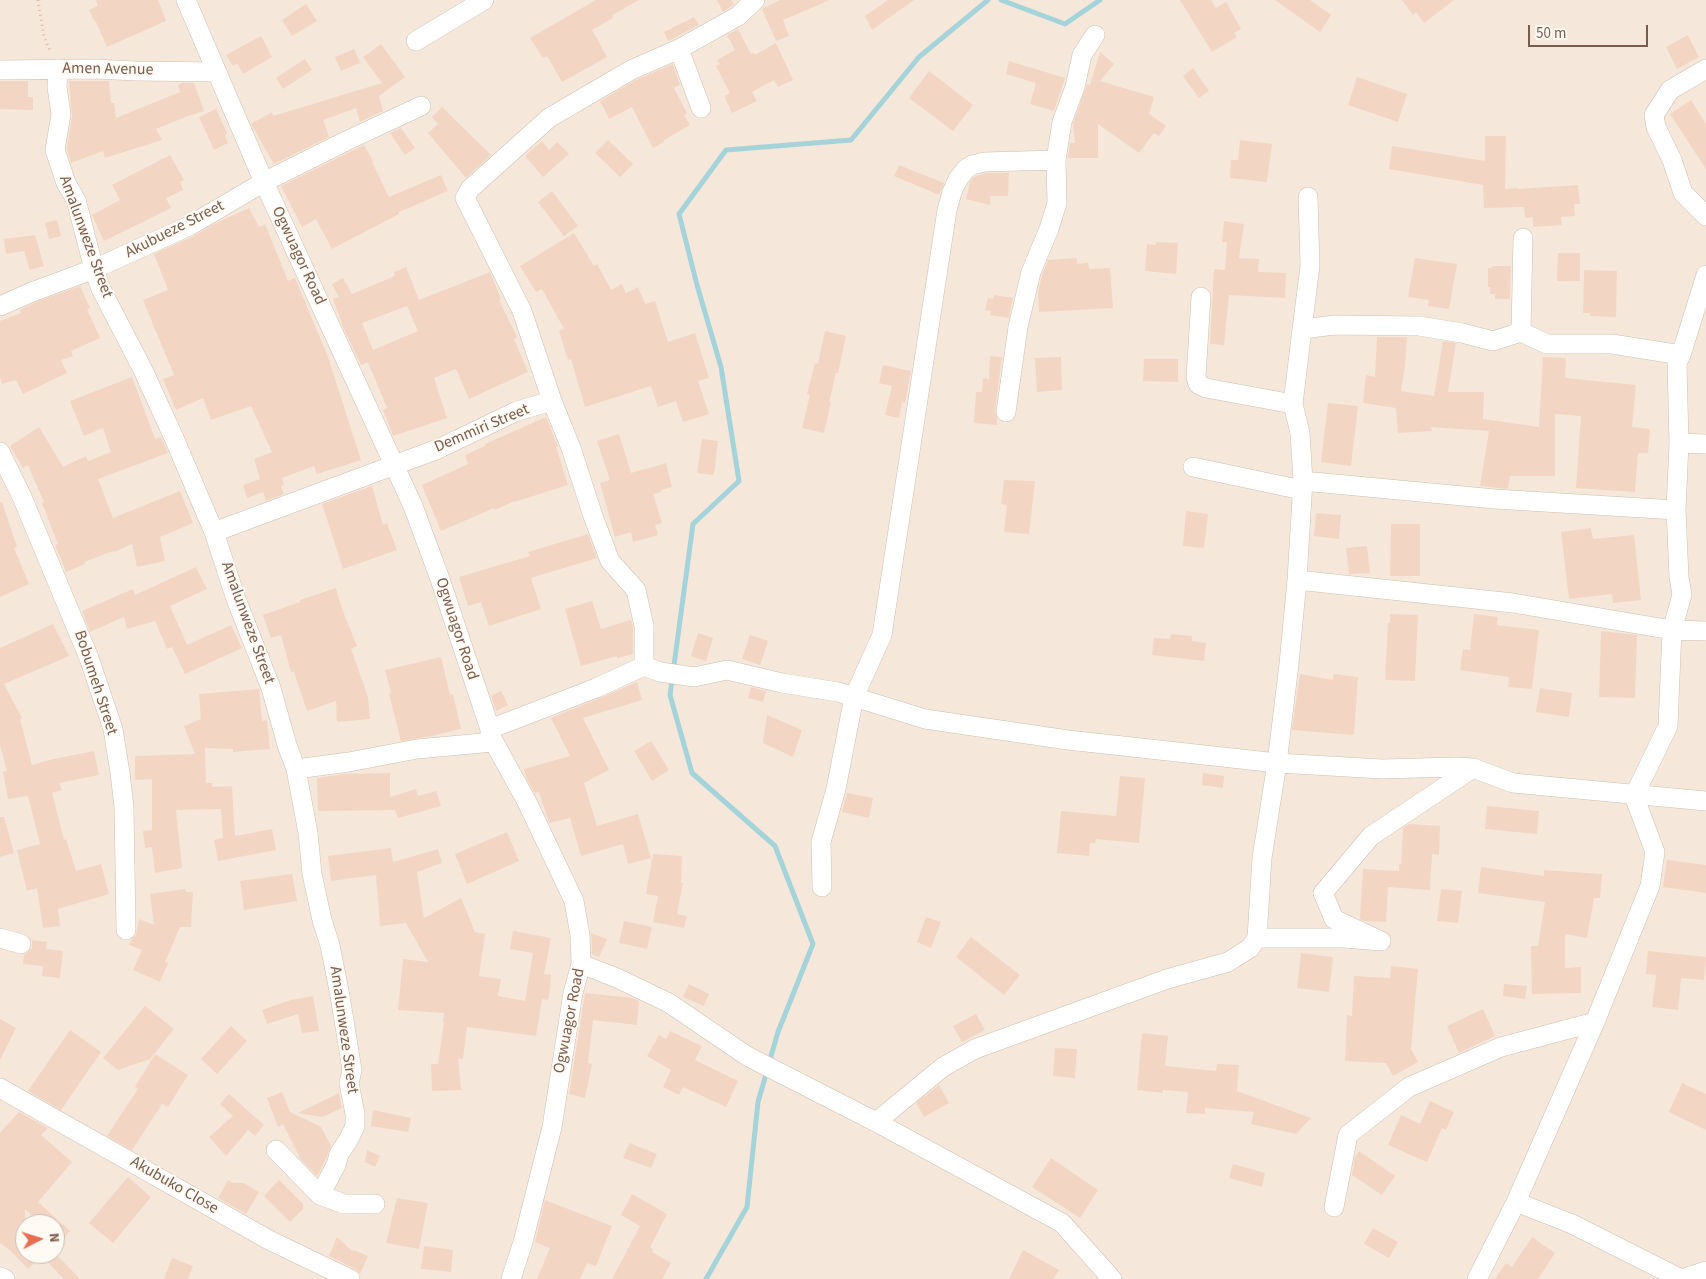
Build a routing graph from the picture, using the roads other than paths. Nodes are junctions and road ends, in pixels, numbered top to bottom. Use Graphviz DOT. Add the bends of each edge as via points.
graph roads {
  1 [pos="186,0"];
  2 [pos="484,0"];
  3 [pos="755,0"];
  4 [pos="1095,36"];
  5 [pos="416,41"];
  6 [pos="679,49"];
  7 [pos="1706,68"];
  8 [pos="58,69"];
  9 [pos="0,70"];
  10 [pos="217,72"];
  11 [pos="422,106"];
  12 [pos="701,108"];
  13 [pos="1056,160"];
  14 [pos="264,182"];
  15 [pos="1308,197"];
  16 [pos="1706,216"];
  17 [pos="1523,238"];
  18 [pos="94,269"];
  19 [pos="1706,275"];
  20 [pos="1201,297"];
  21 [pos="0,306"];
  22 [pos="1302,329"];
  23 [pos="1521,332"];
  24 [pos="1681,355"];
  25 [pos="552,401"];
  26 [pos="1293,404"];
  27 [pos="1006,412"];
  28 [pos="1679,443"];
  29 [pos="1706,444"];
  30 [pos="0,452"];
  31 [pos="395,464"];
  32 [pos="1193,467"];
  33 [pos="1302,486"];
  34 [pos="1676,510"];
  35 [pos="214,532"];
  36 [pos="1297,580"];
  37 [pos="1672,630"];
  38 [pos="1706,631"];
  39 [pos="644,666"];
  40 [pos="854,697"];
  41 [pos="492,736"];
  42 [pos="1277,764"];
  43 [pos="1474,768"];
  44 [pos="296,769"];
  45 [pos="1634,796"];
  46 [pos="1706,802"];
  47 [pos="822,887"];
  48 [pos="126,930"];
  49 [pos="0,938"];
  50 [pos="1258,938"];
  51 [pos="20,944"];
  52 [pos="582,964"];
  53 [pos="1595,1022"];
  54 [pos="0,1088"];
  55 [pos="876,1122"];
  56 [pos="276,1150"];
  57 [pos="320,1195"];
  58 [pos="1516,1202"];
  59 [pos="375,1204"];
  60 [pos="1334,1207"];
  61 [pos="1706,1271"];
  62 [pos="0,1277"];
  63 [pos="5,1279"];
  64 [pos="350,1279"];
  65 [pos="511,1279"];
  66 [pos="1112,1279"];
  67 [pos="1477,1279"];
  68 [pos="1681,1279"];
  1 -- 10 [label="street, Ogwuagor Road"];
  2 -- 5 [label="street"];
  3 -- 6 [label="street" via="738,16"];
  4 -- 13 [label="street" via="1082,56 1062,122"];
  6 -- 12 [label="street"];
  6 -- 25 [label="street" via="631,70 550,118 470,189 465,198 522,311"];
  7 -- 16 [label="street" via="1670,90 1654,115 1683,193"];
  8 -- 9 [label="street, Amen Avenue"];
  8 -- 10 [label="street, Amen Avenue"];
  8 -- 18 [label="street, Amalunweze Street" via="61,114 54,150 66,184 76,200"];
  10 -- 14 [label="street, Ogwuagor Road"];
  11 -- 14 [label="street, Akubueze Street"];
  13 -- 27 [label="street" via="1057,203 1031,272 1018,327"];
  13 -- 40 [label="street" via="972,165 958,179 952,192 945,220 882,635"];
  14 -- 18 [label="street, Akubueze Street" via="189,226"];
  14 -- 31 [label="street, Ogwuagor Road"];
  15 -- 22 [label="street" via="1310,266"];
  17 -- 23 [label="street"];
  18 -- 21 [label="street, Akubueze Street"];
  18 -- 35 [label="street, Amalunweze Street" via="143,370"];
  19 -- 24 [label="street"];
  20 -- 26 [label="street" via="1198,384"];
  22 -- 23 [label="street" via="1335,325 1419,326 1492,341"];
  22 -- 26 [label="street"];
  23 -- 24 [label="street" via="1547,344 1612,344"];
  24 -- 28 [label="street" via="1677,363"];
  25 -- 31 [label="street, Demmiri Street" via="517,411 438,449"];
  25 -- 39 [label="street" via="610,560 636,590 644,626"];
  26 -- 33 [label="street" via="1300,433"];
  28 -- 29 [label="street"];
  28 -- 34 [label="street"];
  30 -- 48 [label="street, Bobumeh Street" via="82,640 113,729 124,807"];
  31 -- 35 [label="street, Demmiri Street"];
  31 -- 41 [label="street, Ogwuagor Road" via="426,540"];
  32 -- 33 [label="street"];
  33 -- 34 [label="street"];
  33 -- 36 [label="street"];
  34 -- 37 [label="street" via="1682,595"];
  35 -- 44 [label="street, Amalunweze Street" via="271,688"];
  36 -- 37 [label="street" via="1513,603"];
  36 -- 42 [label="street"];
  37 -- 38 [label="street"];
  37 -- 45 [label="street" via="1668,726"];
  39 -- 40 [label="street" via="694,678 727,670"];
  39 -- 41 [label="street"];
  40 -- 42 [label="street" via="925,719 1068,740"];
  40 -- 47 [label="street" via="836,789 821,842"];
  41 -- 44 [label="street"];
  41 -- 52 [label="street, Ogwuagor Road" via="574,900"];
  42 -- 43 [label="street" via="1382,769"];
  42 -- 50 [label="street" via="1262,858"];
  43 -- 45 [label="street" via="1513,783"];
  43 -- 50 [label="street" via="1371,836 1323,893 1334,919 1381,941"];
  44 -- 57 [label="street, Amalunweze Street" via="312,874 340,996 352,1070 349,1083 355,1114 355,1126"];
  45 -- 46 [label="street"];
  45 -- 53 [label="street" via="1655,852 1650,886"];
  49 -- 51 [label="street"];
  50 -- 55 [label="street" via="1250,948 1228,962 1167,979 975,1049 943,1067"];
  52 -- 55 [label="street" via="669,1003 747,1056"];
  52 -- 65 [label="street, Ogwuagor Road" via="571,1001 552,1127"];
  53 -- 58 [label="street"];
  53 -- 60 [label="street" via="1501,1047 1409,1087 1348,1135"];
  54 -- 64 [label="street, Akubuko Close" via="269,1240"];
  55 -- 66 [label="street" via="1062,1223"];
  56 -- 57 [label="street"];
  57 -- 59 [label="street" via="344,1204"];
  58 -- 67 [label="street"];
  58 -- 68 [label="street" via="1572,1224"];
  61 -- 68 [label="street"];
  62 -- 63 [label="street"];
}
